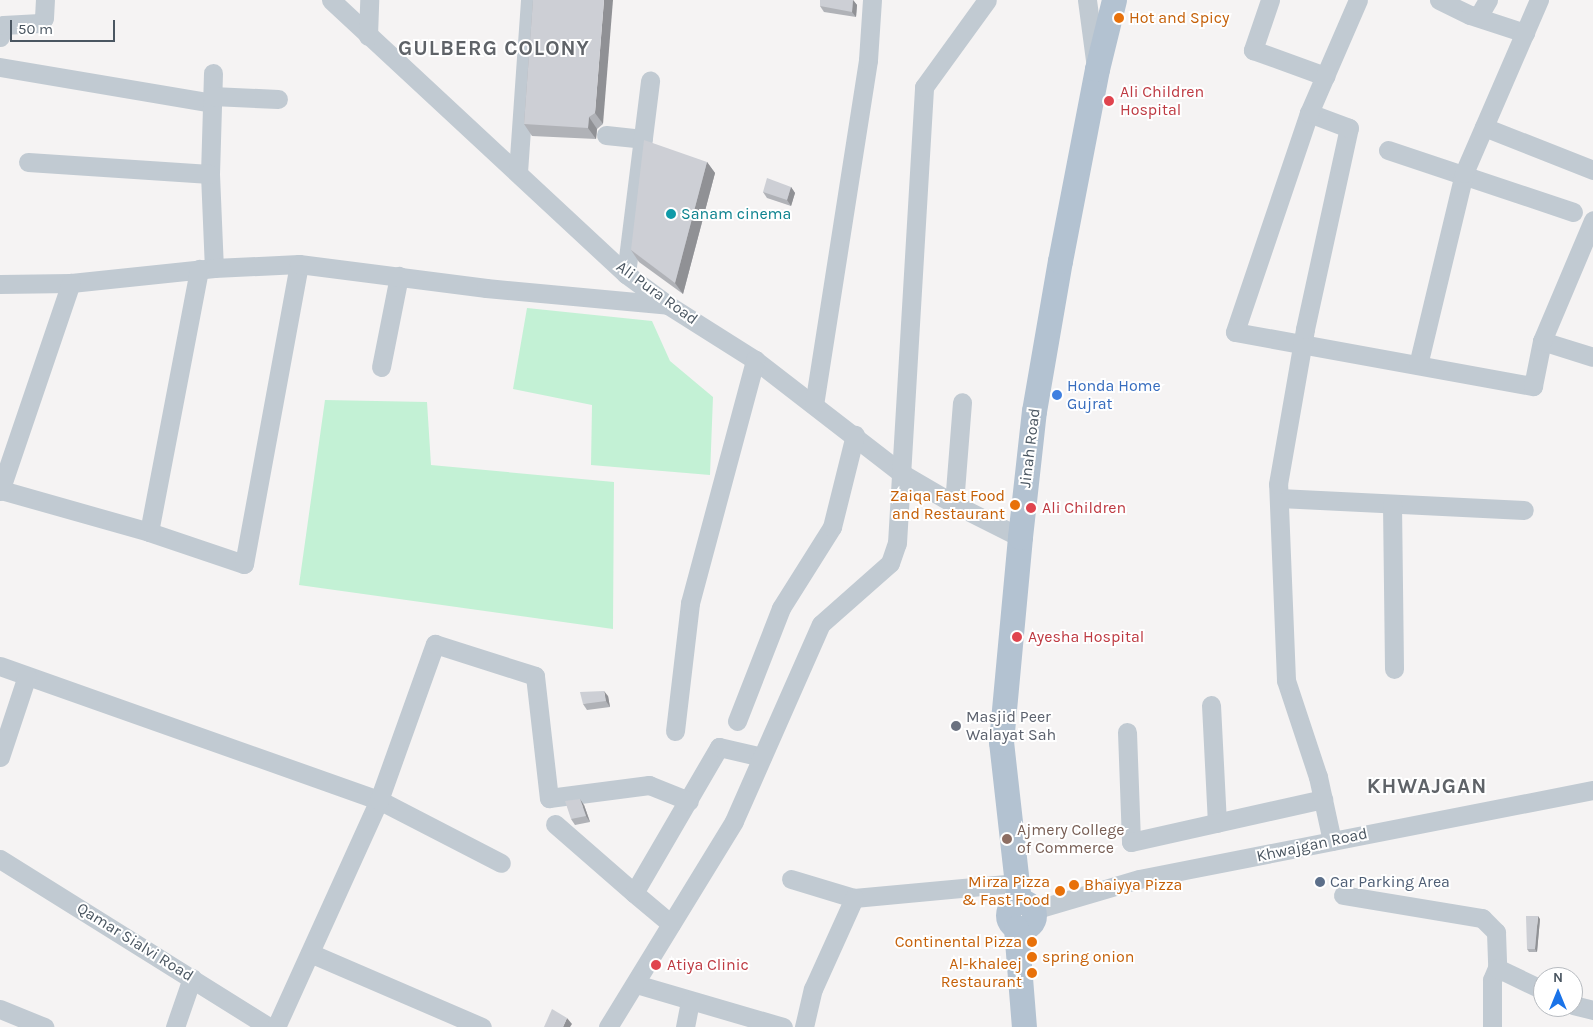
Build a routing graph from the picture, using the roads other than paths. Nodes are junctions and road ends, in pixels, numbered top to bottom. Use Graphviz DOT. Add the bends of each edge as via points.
graph roads {
  1 [pos="46,0"];
  2 [pos="331,0"];
  3 [pos="369,0"];
  4 [pos="530,0"];
  5 [pos="872,0"];
  6 [pos="987,0"];
  7 [pos="1087,0"];
  8 [pos="1114,0"];
  9 [pos="1270,0"];
  10 [pos="1358,0"];
  11 [pos="1439,0"];
  12 [pos="1488,0"];
  13 [pos="1539,0"];
  14 [pos="1478,18"];
  15 [pos="1525,33"];
  16 [pos="368,36"];
  17 [pos="0,37"];
  18 [pos="0,67"];
  19 [pos="1097,69"];
  20 [pos="213,73"];
  21 [pos="1325,76"];
  22 [pos="650,80"];
  23 [pos="278,99"];
  24 [pos="212,100"];
  25 [pos="1309,112"];
  26 [pos="1484,127"];
  27 [pos="606,136"];
  28 [pos="643,139"];
  29 [pos="1388,150"];
  30 [pos="28,162"];
  31 [pos="1593,170"];
  32 [pos="518,172"];
  33 [pos="1464,173"];
  34 [pos="210,174"];
  35 [pos="1573,212"];
  36 [pos="1593,220"];
  37 [pos="299,264"];
  38 [pos="206,268"];
  39 [pos="626,274"];
  40 [pos="399,276"];
  41 [pos="71,282"];
  42 [pos="0,284"];
  43 [pos="668,305"];
  44 [pos="1542,341"];
  45 [pos="1303,343"];
  46 [pos="1593,357"];
  47 [pos="755,360"];
  48 [pos="1418,364"];
  49 [pos="381,367"];
  50 [pos="962,402"];
  51 [pos="814,405"];
  52 [pos="855,435"];
  53 [pos="901,472"];
  54 [pos="0,490"];
  55 [pos="1279,498"];
  56 [pos="954,504"];
  57 [pos="1392,504"];
  58 [pos="1524,510"];
  59 [pos="148,532"];
  60 [pos="1020,537"];
  61 [pos="0,666"];
  62 [pos="1394,668"];
  63 [pos="27,676"];
  64 [pos="1211,705"];
  65 [pos="737,721"];
  66 [pos="675,731"];
  67 [pos="1127,732"];
  68 [pos="0,757"];
  69 [pos="762,757"];
  70 [pos="1593,790"];
  71 [pos="1323,799"];
  72 [pos="379,800"];
  73 [pos="689,801"];
  74 [pos="1217,823"];
  75 [pos="555,824"];
  76 [pos="1332,841"];
  77 [pos="0,859"];
  78 [pos="501,863"];
  79 [pos="791,879"];
  80 [pos="634,893"];
  81 [pos="1343,895"];
  82 [pos="854,898"];
  83 [pos="1023,898"];
  84 [pos="671,924"];
  85 [pos="310,953"];
  86 [pos="1497,968"];
  87 [pos="192,978"];
  88 [pos="636,984"];
  89 [pos="1533,985"];
  90 [pos="690,1001"];
  91 [pos="0,1009"];
  92 [pos="44,1027"];
  93 [pos="175,1027"];
  94 [pos="269,1027"];
  95 [pos="276,1027"];
  96 [pos="482,1027"];
  97 [pos="608,1027"];
  98 [pos="685,1027"];
  99 [pos="784,1027"];
  100 [pos="804,1027"];
  101 [pos="1024,1027"];
  102 [pos="1492,1027"];
  1 -- 17 [label="street" via="44,18 40,23 3,25"];
  2 -- 16 [label="street, Ali Pura Road"];
  3 -- 16 [label="street"];
  4 -- 32 [label="street"];
  5 -- 51 [label="street" via="868,60"];
  6 -- 53 [label="street" via="924,88"];
  7 -- 19 [label="street"];
  8 -- 19 [label="main road, Jinah Road"];
  9 -- 21 [label="street" via="1253,50"];
  10 -- 21 [label="street"];
  11 -- 14 [label="street"];
  12 -- 14 [label="street"];
  13 -- 15 [label="street"];
  14 -- 15 [label="street"];
  15 -- 26 [label="street"];
  16 -- 32 [label="street, Ali Pura Road"];
  18 -- 24 [label="street"];
  19 -- 60 [label="main road, Jinah Road" via="1036,402"];
  20 -- 24 [label="street"];
  21 -- 25 [label="street"];
  22 -- 28 [label="street"];
  23 -- 24 [label="street"];
  24 -- 34 [label="street"];
  25 -- 45 [label="street" via="1350,128"];
  25 -- 45 [label="street" via="1235,332"];
  26 -- 31 [label="street"];
  26 -- 33 [label="street"];
  27 -- 28 [label="street"];
  28 -- 39 [label="street"];
  29 -- 33 [label="street"];
  30 -- 34 [label="street"];
  32 -- 39 [label="street, Ali Pura Road"];
  33 -- 35 [label="street"];
  33 -- 48 [label="street"];
  34 -- 38 [label="street"];
  36 -- 44 [label="street"];
  37 -- 38 [label="street"];
  37 -- 40 [label="street"];
  37 -- 59 [label="street" via="244,564"];
  38 -- 41 [label="street"];
  38 -- 59 [label="street"];
  39 -- 43 [label="street, Ali Pura Road"];
  40 -- 43 [label="street" via="486,288"];
  40 -- 49 [label="street"];
  41 -- 42 [label="street"];
  41 -- 54 [label="street"];
  43 -- 47 [label="street, Ali Pura Road"];
  44 -- 46 [label="street"];
  44 -- 48 [label="street" via="1534,386"];
  45 -- 48 [label="street"];
  45 -- 55 [label="street" via="1280,462"];
  47 -- 51 [label="street, Ali Pura Road"];
  47 -- 66 [label="street" via="690,603"];
  50 -- 56 [label="street"];
  51 -- 52 [label="street, Ali Pura Road"];
  52 -- 53 [label="street, Ali Pura Road"];
  52 -- 65 [label="street" via="832,527 781,608"];
  53 -- 56 [label="street, Ali Pura Road"];
  53 -- 69 [label="street" via="897,543 890,563 821,624"];
  54 -- 59 [label="street"];
  55 -- 57 [label="street"];
  55 -- 71 [label="street" via="1278,546 1286,680"];
  56 -- 60 [label="street, Ali Pura Road"];
  57 -- 58 [label="street"];
  57 -- 62 [label="street"];
  60 -- 83 [label="main road, Jinah Road" via="1001,742"];
  61 -- 63 [label="street"];
  63 -- 68 [label="street"];
  63 -- 72 [label="street"];
  64 -- 74 [label="street"];
  67 -- 74 [label="street" via="1131,842"];
  69 -- 73 [label="street" via="719,747"];
  69 -- 84 [label="street" via="734,820"];
  70 -- 76 [label="street, Khwajgan Road"];
  71 -- 74 [label="street"];
  71 -- 76 [label="street"];
  72 -- 73 [label="street" via="435,644 535,676 549,798 650,785"];
  72 -- 78 [label="street"];
  72 -- 85 [label="street"];
  73 -- 80 [label="street"];
  75 -- 80 [label="street"];
  76 -- 83 [label="street, Khwajgan Road"];
  77 -- 87 [label="street, Qamar Sialvi Road"];
  79 -- 82 [label="street"];
  80 -- 84 [label="street"];
  81 -- 86 [label="street" via="1482,918 1496,932"];
  82 -- 83 [label="street, Khwajgan Road"];
  82 -- 100 [label="street" via="813,989"];
  83 -- 101 [label="main road" via="1031,924 1016,928"];
  84 -- 88 [label="street"];
  85 -- 95 [label="street"];
  85 -- 96 [label="street"];
  86 -- 89 [label="street"];
  86 -- 102 [label="street" via="1492,980"];
  87 -- 93 [label="street"];
  87 -- 94 [label="street, Qamar Sialvi Road"];
  88 -- 90 [label="street"];
  88 -- 97 [label="street"];
  90 -- 98 [label="street"];
  90 -- 99 [label="street"];
  91 -- 92 [label="street"];
}
